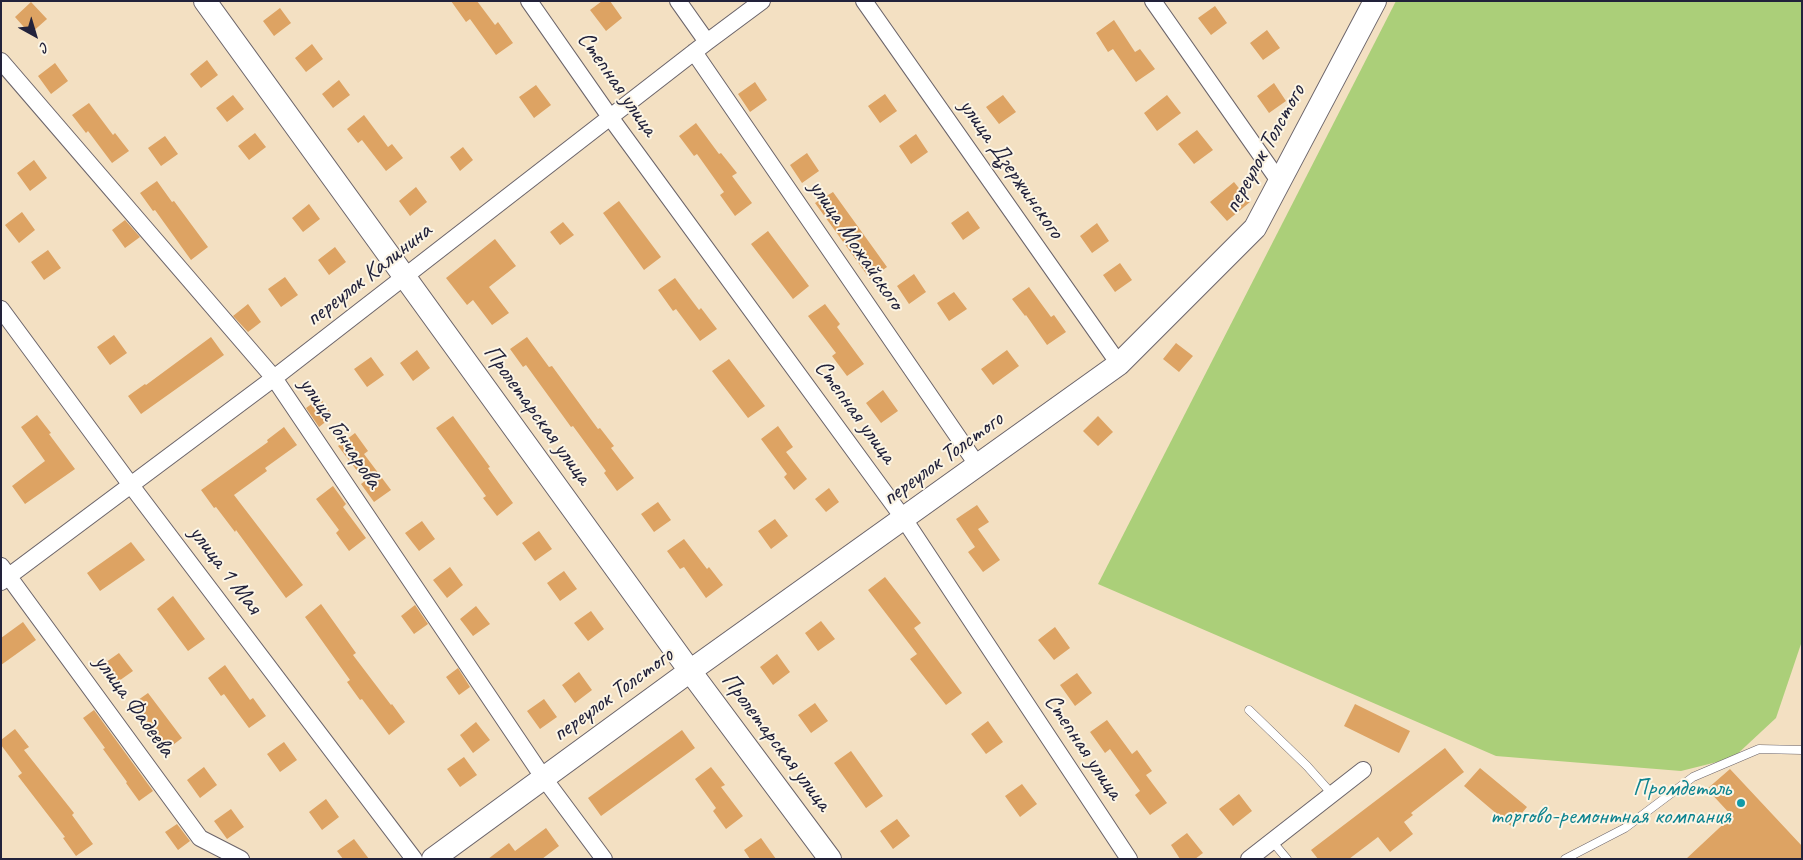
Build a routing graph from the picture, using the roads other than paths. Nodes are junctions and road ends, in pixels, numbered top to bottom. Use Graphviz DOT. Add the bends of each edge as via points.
graph roads {
  1 [pos="205,1"];
  2 [pos="529,1"];
  3 [pos="678,1"];
  4 [pos="762,1"];
  5 [pos="864,1"];
  6 [pos="1153,1"];
  7 [pos="1376,1"];
  8 [pos="701,47"];
  9 [pos="1,61"];
  10 [pos="610,118"];
  11 [pos="1279,180"];
  12 [pos="404,277"];
  13 [pos="1,309"];
  14 [pos="1119,364"];
  15 [pos="274,378"];
  16 [pos="978,466"];
  17 [pos="130,484"];
  18 [pos="904,519"];
  19 [pos="4,575"];
  20 [pos="690,671"];
  21 [pos="1249,710"];
  22 [pos="1802,750"];
  23 [pos="1363,770"];
  24 [pos="543,777"];
  25 [pos="1332,794"];
  26 [pos="1272,841"];
  27 [pos="241,859"];
  28 [pos="414,859"];
  29 [pos="432,859"];
  30 [pos="604,859"];
  31 [pos="830,859"];
  32 [pos="1129,859"];
  33 [pos="1249,859"];
  34 [pos="1287,859"];
  35 [pos="1565,859"];
  1 -- 12 [label="street, Пролетарская улица"];
  2 -- 10 [label="street, Степная улица"];
  3 -- 8 [label="street, улица Можайского"];
  4 -- 8 [label="street, переулок Калинина"];
  5 -- 14 [label="street, улица Дзержинского"];
  6 -- 11 [label="street"];
  7 -- 11 [label="street, переулок Толстого"];
  8 -- 10 [label="street, переулок Калинина"];
  8 -- 16 [label="street, улица Можайского"];
  9 -- 15 [label="street, улица Гончарова"];
  10 -- 12 [label="street, переулок Калинина"];
  10 -- 18 [label="street, Степная улица"];
  11 -- 14 [label="street, переулок Толстого" via="1254,228"];
  12 -- 15 [label="street, переулок Калинина"];
  12 -- 20 [label="street, Пролетарская улица"];
  13 -- 17 [label="street, улица 1 Мая"];
  14 -- 16 [label="street, переулок Толстого"];
  15 -- 17 [label="street, переулок Калинина"];
  15 -- 24 [label="street, улица Гончарова"];
  16 -- 18 [label="street, переулок Толстого"];
  17 -- 19 [label="street, переулок Калинина"];
  17 -- 28 [label="street, улица 1 Мая"];
  18 -- 20 [label="street, переулок Толстого"];
  18 -- 32 [label="street, Степная улица"];
  19 -- 27 [label="street, улица Фадеева" via="200,838"];
  20 -- 24 [label="street, переулок Толстого"];
  20 -- 31 [label="street, Пролетарская улица"];
  21 -- 25 [label="lane" via="1308,766"];
  22 -- 35 [label="lane" via="1759,749 1692,777 1625,828"];
  23 -- 25 [label="street"];
  24 -- 29 [label="street, переулок Толстого"];
  24 -- 30 [label="street, улица Гончарова"];
  25 -- 26 [label="street"];
  26 -- 33 [label="street"];
  26 -- 34 [label="lane"];
}
